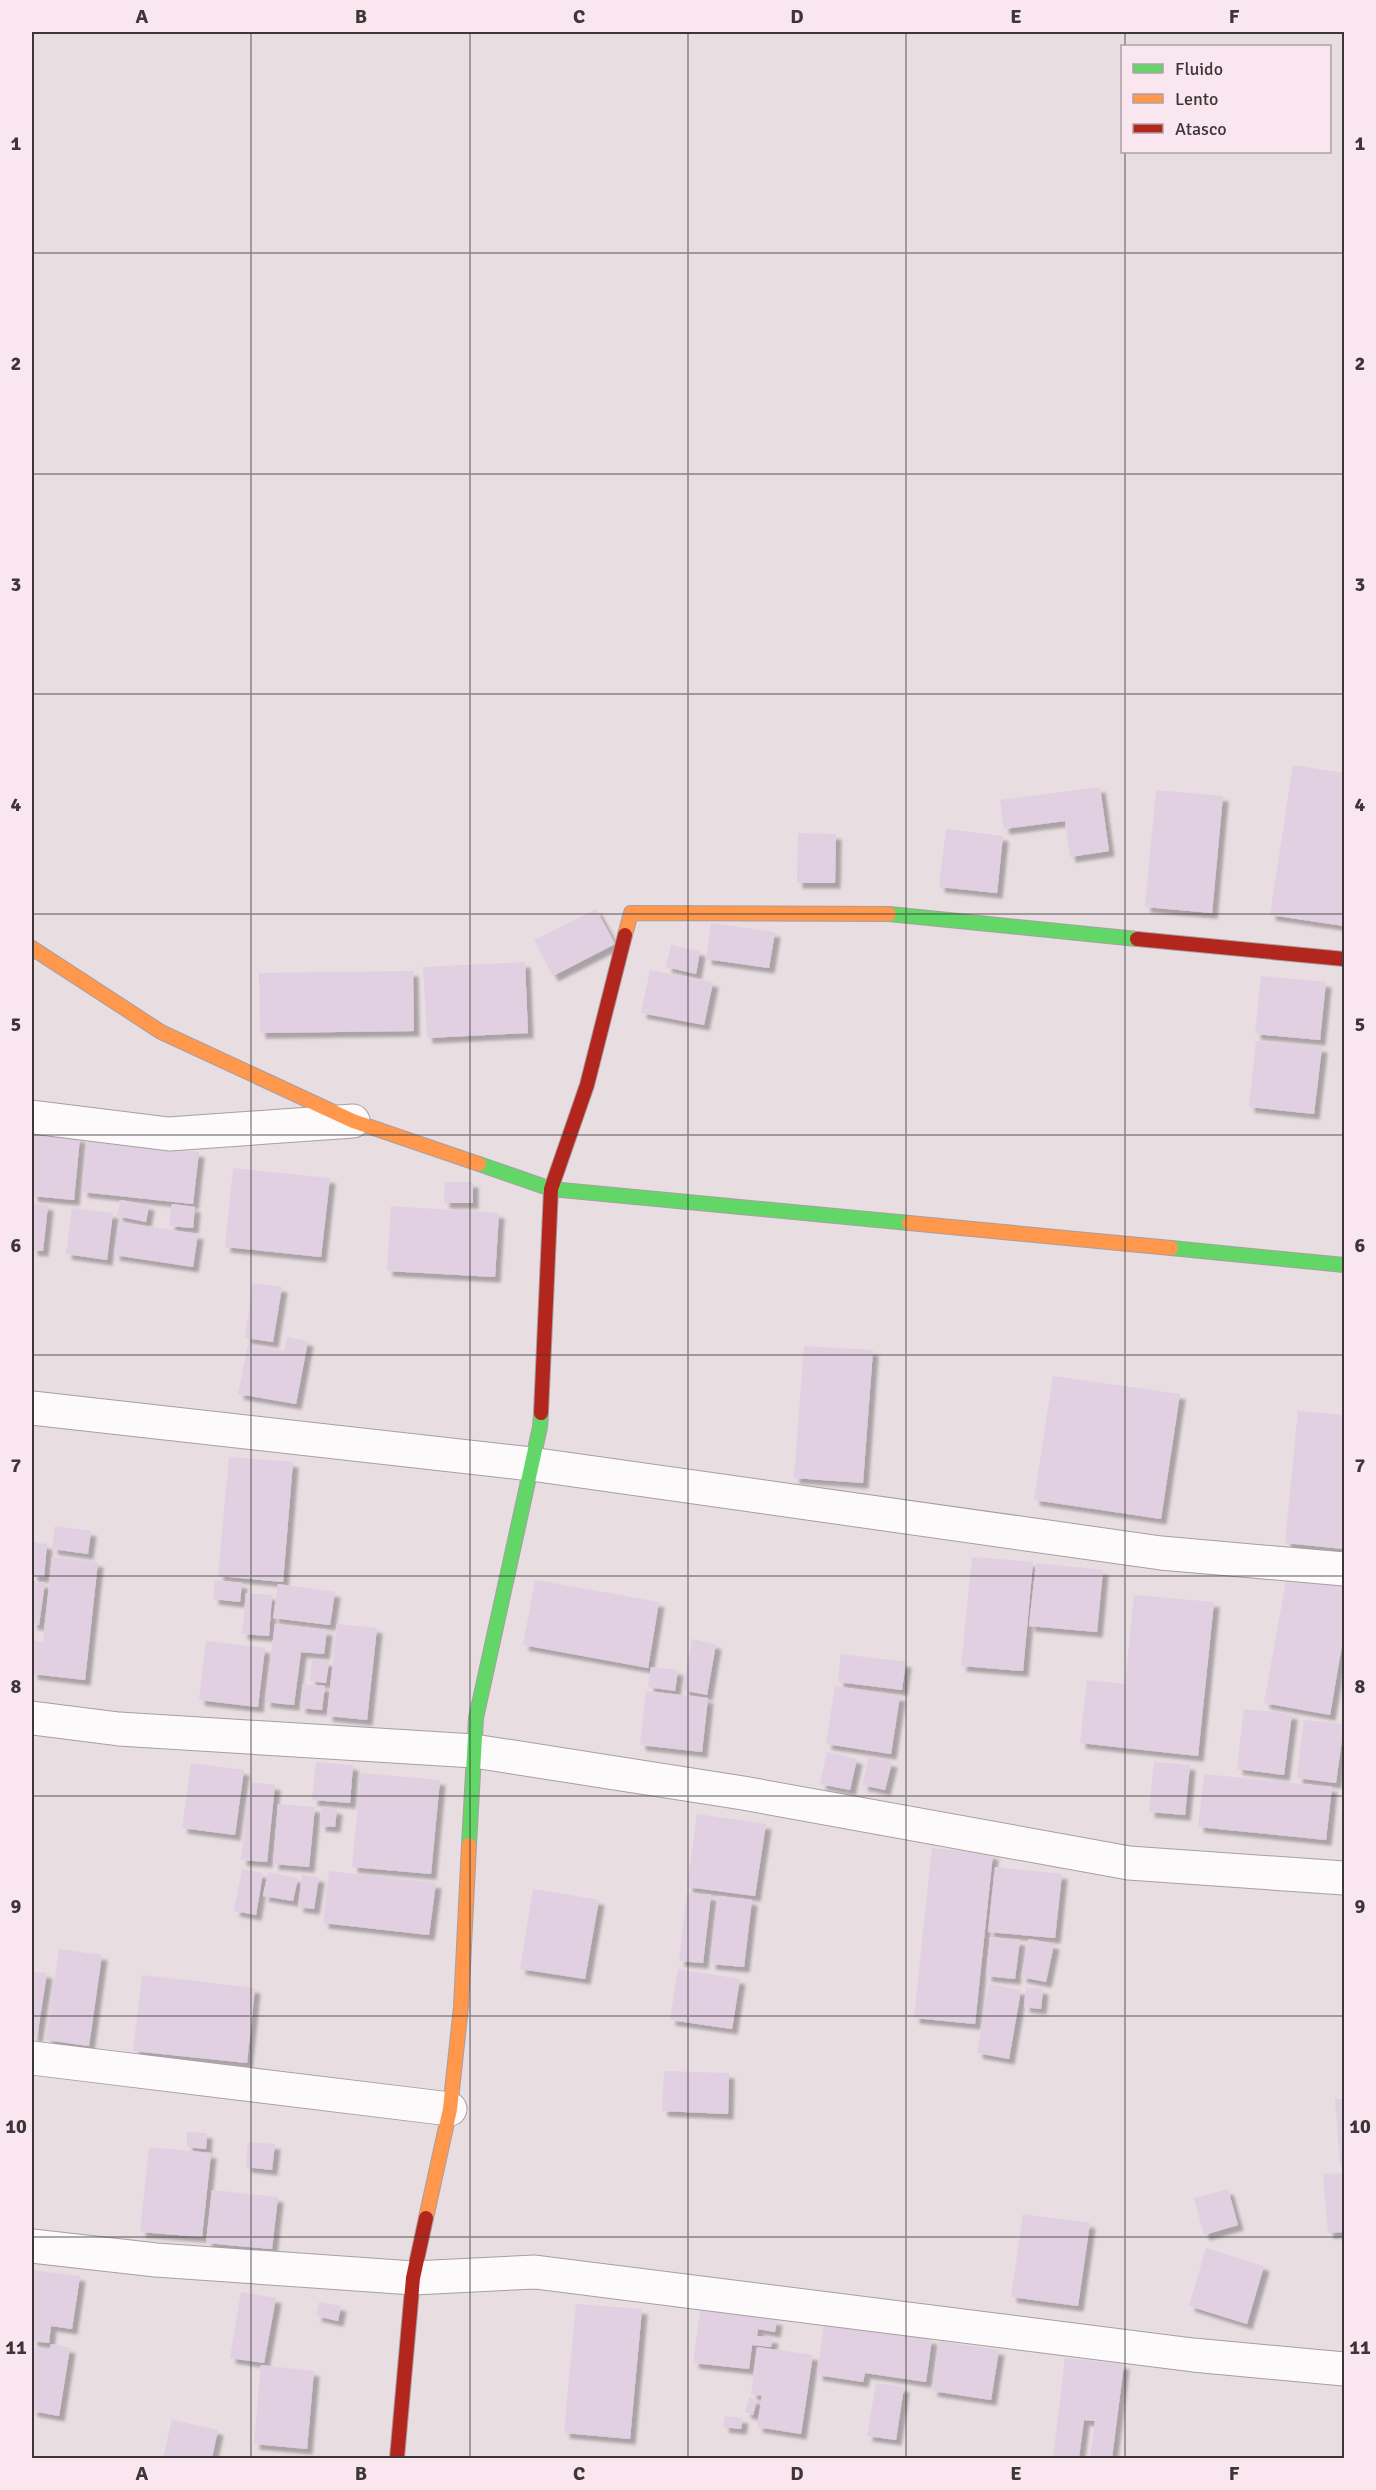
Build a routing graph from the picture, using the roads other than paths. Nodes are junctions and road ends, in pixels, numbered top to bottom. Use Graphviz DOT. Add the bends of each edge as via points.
graph roads {
  1 [pos="32,948"];
  2 [pos="1344,959"];
  3 [pos="32,1117"];
  4 [pos="353,1120"];
  5 [pos="551,1189"];
  6 [pos="1344,1265"];
  7 [pos="32,1408"];
  8 [pos="531,1464"];
  9 [pos="1344,1569"];
  10 [pos="32,1718"];
  11 [pos="474,1751"];
  12 [pos="1344,1878"];
  13 [pos="32,2058"];
  14 [pos="450,2109"];
  15 [pos="32,2246"];
  16 [pos="413,2278"];
  17 [pos="1344,2369"];
  18 [pos="397,2458"];
  1 -- 4 [label="street" via="161,1032"];
  2 -- 5 [label="street" via="888,914 631,913 586,1085"];
  3 -- 4 [label="street" via="169,1134"];
  4 -- 5 [label="street"];
  5 -- 6 [label="street"];
  5 -- 8 [label="street" via="540,1427"];
  7 -- 8 [label="street"];
  8 -- 9 [label="street" via="1161,1553"];
  8 -- 11 [label="street" via="476,1718"];
  10 -- 11 [label="street" via="119,1730"];
  11 -- 12 [label="street" via="743,1793 1128,1863"];
  11 -- 14 [label="street" via="461,2007"];
  13 -- 14 [label="street"];
  14 -- 16 [label="street"];
  15 -- 16 [label="street" via="156,2260"];
  16 -- 17 [label="street" via="534,2272 1193,2355"];
  16 -- 18 [label="street"];
}
